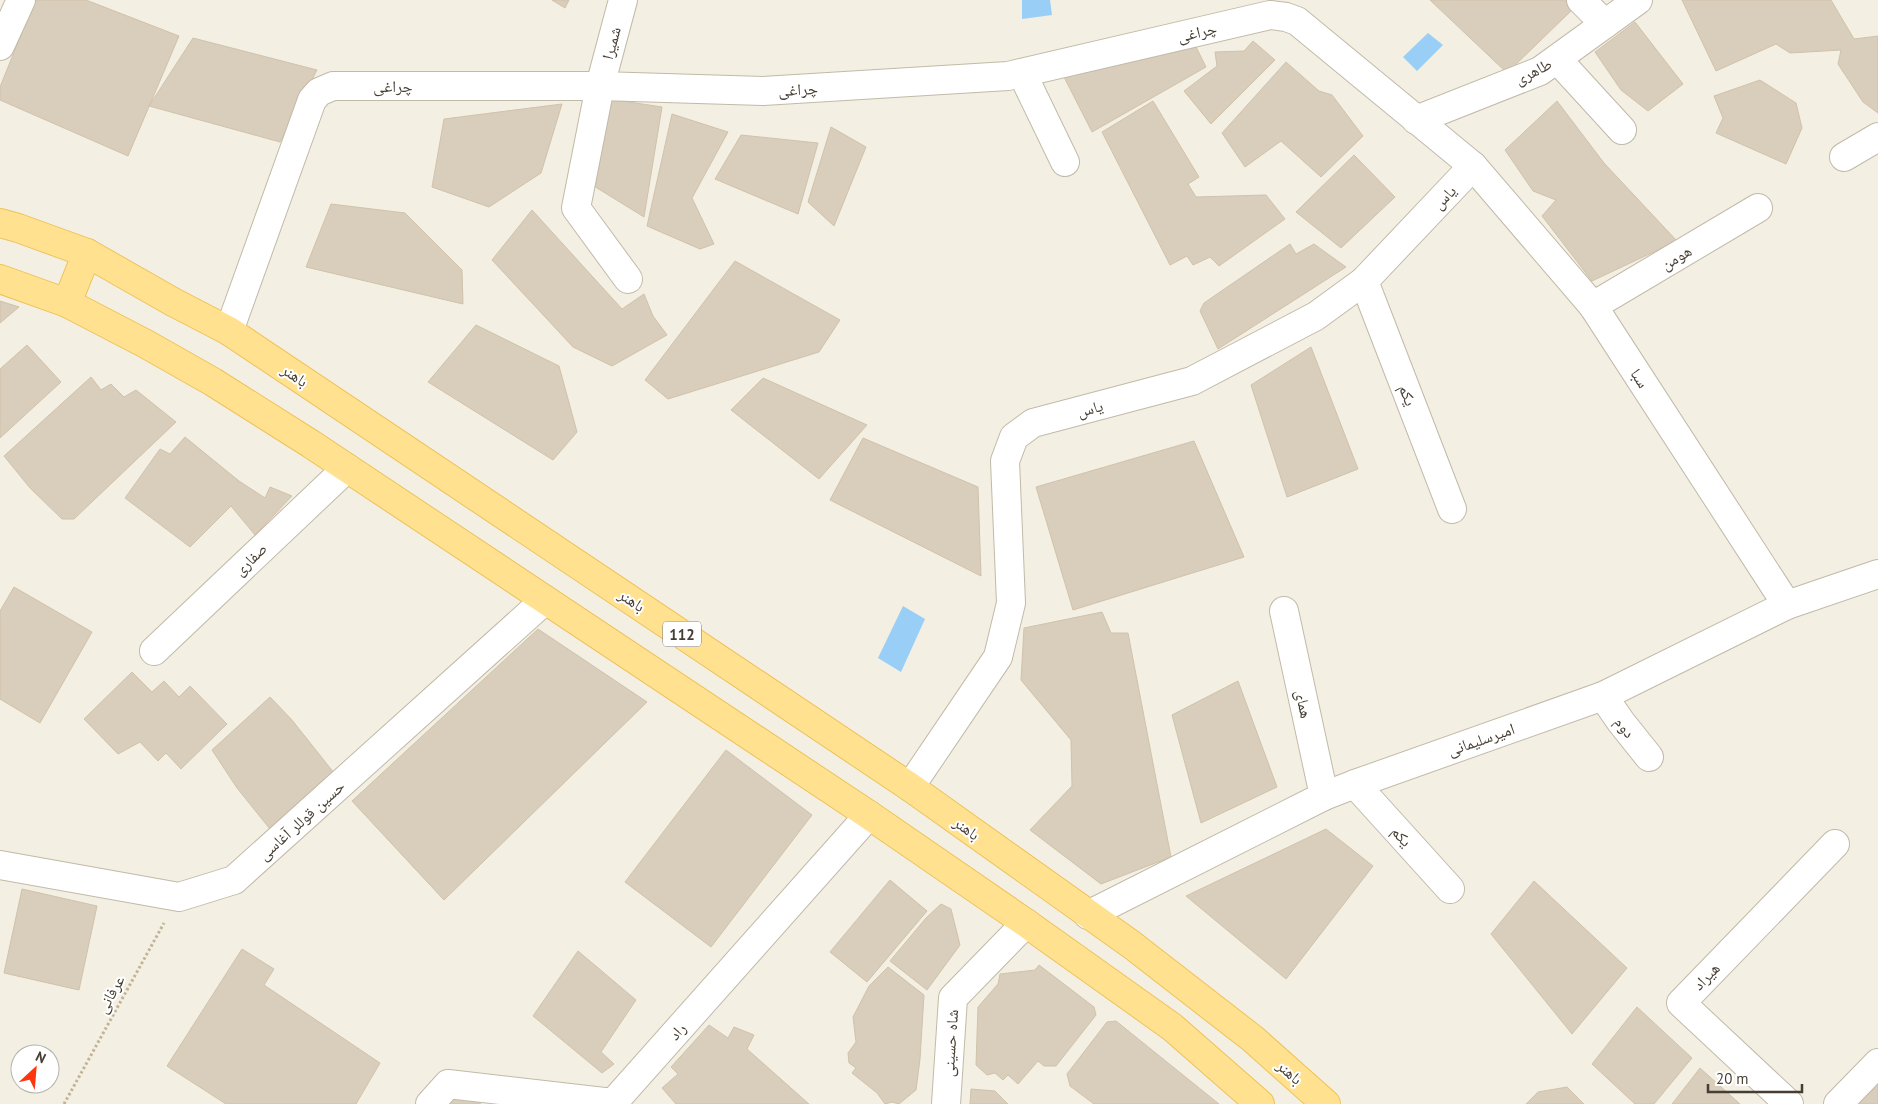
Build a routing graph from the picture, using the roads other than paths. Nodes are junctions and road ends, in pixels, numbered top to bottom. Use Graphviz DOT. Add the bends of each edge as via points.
graph roads {
  1 [pos="21,0"];
  2 [pos="623,0"];
  3 [pos="1582,0"];
  4 [pos="1638,0"];
  5 [pos="1605,24"];
  6 [pos="0,46"];
  7 [pos="1557,59"];
  8 [pos="1022,73"];
  9 [pos="600,86"];
  10 [pos="1416,120"];
  11 [pos="1622,130"];
  12 [pos="1878,137"];
  13 [pos="1844,157"];
  14 [pos="1065,162"];
  15 [pos="1474,166"];
  16 [pos="1758,208"];
  17 [pos="0,223"];
  18 [pos="87,253"];
  19 [pos="0,279"];
  20 [pos="628,279"];
  21 [pos="1364,281"];
  22 [pos="66,303"];
  23 [pos="1594,306"];
  24 [pos="229,331"];
  25 [pos="347,468"];
  26 [pos="1452,509"];
  27 [pos="1878,574"];
  28 [pos="546,600"];
  29 [pos="1788,605"];
  30 [pos="1284,611"];
  31 [pos="154,651"];
  32 [pos="1603,696"];
  33 [pos="1649,757"];
  34 [pos="1355,784"];
  35 [pos="910,787"];
  36 [pos="1324,796"];
  37 [pos="869,816"];
  38 [pos="1835,844"];
  39 [pos="0,866"];
  40 [pos="1450,889"];
  41 [pos="1088,915"];
  42 [pos="1026,923"];
  43 [pos="1878,1063"];
  44 [pos="430,1104"];
  45 [pos="613,1104"];
  46 [pos="946,1104"];
  47 [pos="1260,1104"];
  48 [pos="1326,1104"];
  49 [pos="1789,1104"];
  50 [pos="1838,1104"];
  1 -- 6 [label="street"];
  2 -- 9 [label="street, شمیرا"];
  3 -- 5 [label="street"];
  4 -- 5 [label="street, طاهری"];
  5 -- 7 [label="street, طاهری"];
  7 -- 10 [label="street, طاهری" via="1540,72"];
  7 -- 11 [label="street"];
  8 -- 9 [label="street, چراغی" via="763,91"];
  8 -- 10 [label="street, چراغی" via="1270,15 1297,21"];
  8 -- 14 [label="street"];
  9 -- 20 [label="street, شمیرا" via="576,208"];
  9 -- 24 [label="street, چراغی" via="333,86 319,92 312,100"];
  10 -- 15 [label="street, چراغی"];
  12 -- 13 [label="street"];
  15 -- 21 [label="street, یاس"];
  15 -- 23 [label="street, سبا"];
  16 -- 23 [label="street, هومن"];
  17 -- 18 [label="main road, باهنر / 112"];
  18 -- 22 [label="main road"];
  18 -- 24 [label="main road, باهنر / 112"];
  19 -- 22 [label="main road"];
  21 -- 26 [label="street, یکم"];
  21 -- 35 [label="street, یاس" via="1316,316 1192,381 1033,423 1014,437 1005,461 1011,603 998,657"];
  22 -- 25 [label="main road" via="213,382"];
  23 -- 29 [label="street, سبا"];
  24 -- 35 [label="main road, باهنر / 112"];
  25 -- 28 [label="main road"];
  25 -- 31 [label="street, صفاری"];
  27 -- 29 [label="street, امیرسلیمانی"];
  28 -- 37 [label="main road"];
  28 -- 39 [label="street, حسین قوللر آغاسی" via="234,880 179,897"];
  29 -- 32 [label="street, امیرسلیمانی"];
  30 -- 36 [label="street, همای"];
  32 -- 33 [label="street, دوم"];
  32 -- 34 [label="street, امیرسلیمانی"];
  34 -- 36 [label="street, امیرسلیمانی"];
  34 -- 40 [label="street, یکم"];
  35 -- 41 [label="main road, باهنر / 112"];
  36 -- 41 [label="street, امیرسلیمانی"];
  37 -- 42 [label="main road"];
  37 -- 45 [label="street, راد"];
  38 -- 49 [label="street, هیراد" via="1681,1002"];
  41 -- 48 [label="main road, باهنر / 112" via="1253,1038"];
  42 -- 46 [label="street, شاه حسینی" via="953,998"];
  42 -- 47 [label="main road" via="1172,1027"];
  43 -- 50 [label="street"];
  44 -- 45 [label="street, راد" via="448,1084"];
}
